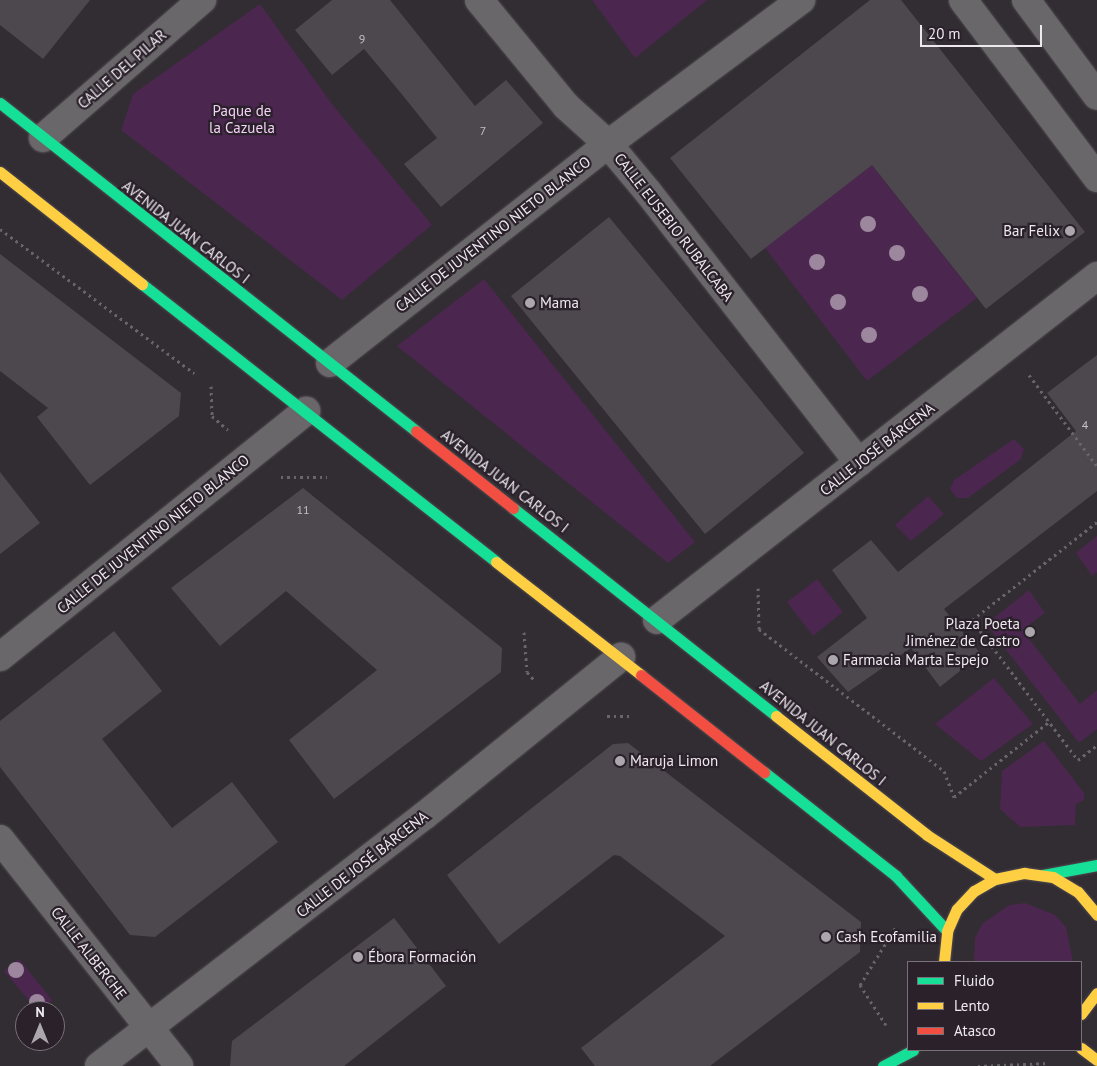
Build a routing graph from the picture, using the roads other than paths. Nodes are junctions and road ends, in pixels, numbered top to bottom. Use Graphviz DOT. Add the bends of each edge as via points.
graph roads {
  1 [pos="479,0"];
  2 [pos="801,0"];
  3 [pos="963,0"];
  4 [pos="1026,0"];
  5 [pos="197,2"];
  6 [pos="1097,96"];
  7 [pos="0,103"];
  8 [pos="43,138"];
  9 [pos="608,144"];
  10 [pos="0,172"];
  11 [pos="1097,178"];
  12 [pos="1097,276"];
  13 [pos="330,363"];
  14 [pos="306,411"];
  15 [pos="859,463"];
  16 [pos="657,620"];
  17 [pos="621,656"];
  18 [pos="0,657"];
  19 [pos="0,839"];
  20 [pos="1097,865"];
  21 [pos="1043,875"];
  22 [pos="995,879"];
  23 [pos="1097,915"];
  24 [pos="947,931"];
  25 [pos="944,961"];
  26 [pos="1097,993"];
  27 [pos="1082,1013"];
  28 [pos="148,1029"];
  29 [pos="907,1049"];
  30 [pos="1082,1049"];
  31 [pos="1097,1060"];
  32 [pos="99,1066"];
  33 [pos="179,1066"];
  34 [pos="883,1066"];
  1 -- 9 [label="street, CALLE EUSEBIO RUBALCABA" via="566,106"];
  2 -- 9 [label="street, CALLE DE JUVENTINO NIETO BLANCO"];
  3 -- 11 [label="street"];
  4 -- 6 [label="street"];
  5 -- 8 [label="street, CALLE DEL PILAR"];
  7 -- 8 [label="street, AVENIDA JUAN CARLOS I"];
  8 -- 13 [label="street, AVENIDA JUAN CARLOS I"];
  9 -- 13 [label="street, CALLE DE JUVENTINO NIETO BLANCO"];
  9 -- 15 [label="street, CALLE EUSEBIO RUBALCABA"];
  10 -- 14 [label="street"];
  12 -- 15 [label="street, CALLE JOSÉ BÁRCENA"];
  13 -- 16 [label="street, AVENIDA JUAN CARLOS I"];
  14 -- 17 [label="street" via="521,584"];
  14 -- 18 [label="street, CALLE DE JUVENTINO NIETO BLANCO"];
  15 -- 16 [label="street, CALLE JOSÉ BÁRCENA"];
  16 -- 22 [label="street, AVENIDA JUAN CARLOS I" via="927,835"];
  17 -- 24 [label="street" via="896,876"];
  17 -- 28 [label="street, CALLE DE JOSÉ BÁRCENA"];
  19 -- 28 [label="street, CALLE ALBERCHE"];
  20 -- 21 [label="street"];
  21 -- 22 [label="street"];
  21 -- 23 [label="street" via="1078,892"];
  22 -- 24 [label="street" via="965,899"];
  24 -- 25 [label="street"];
  26 -- 27 [label="street"];
  28 -- 32 [label="street, CALLE DE JOSÉ BÁRCENA"];
  28 -- 33 [label="street, CALLE ALBERCHE"];
  29 -- 34 [label="street"];
  30 -- 31 [label="street"];
}
